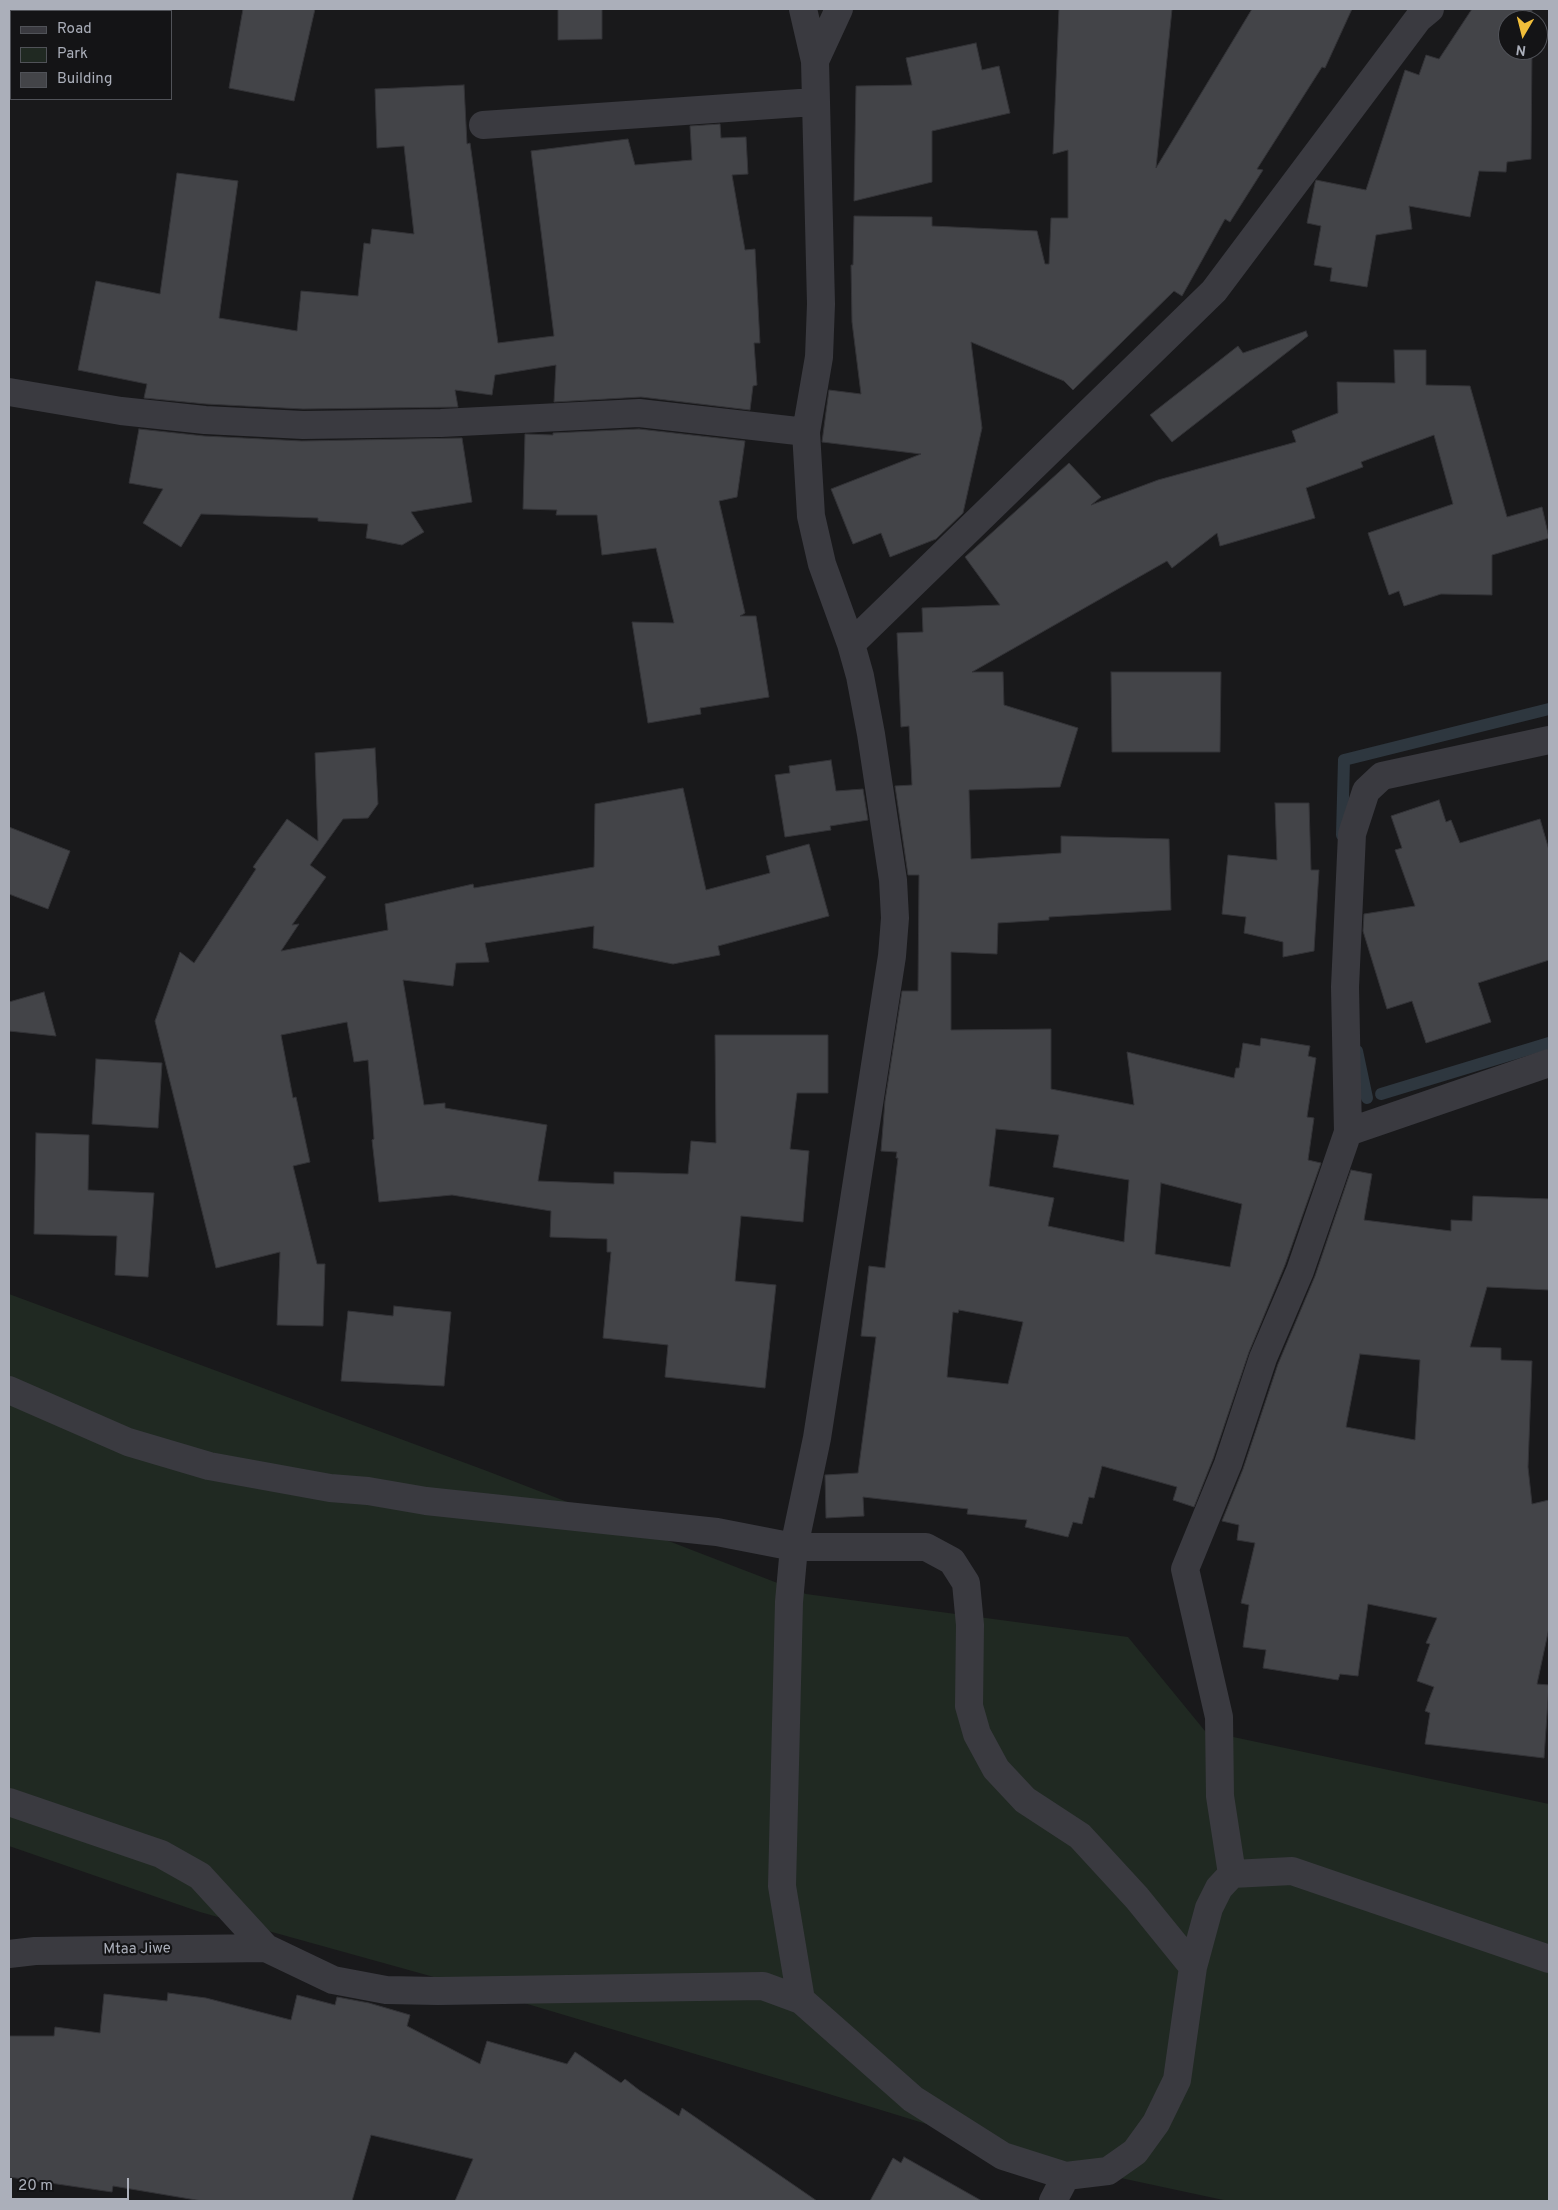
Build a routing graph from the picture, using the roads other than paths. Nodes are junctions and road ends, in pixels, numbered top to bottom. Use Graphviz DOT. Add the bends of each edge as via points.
graph roads {
  1 [pos="802,9"];
  2 [pos="839,9"];
  3 [pos="1430,9"];
  4 [pos="815,61"];
  5 [pos="814,102"];
  6 [pos="483,125"];
  7 [pos="9,392"];
  8 [pos="806,432"];
  9 [pos="851,644"];
  10 [pos="1549,740"];
  11 [pos="1549,1063"];
  12 [pos="1348,1132"];
  13 [pos="9,1390"];
  14 [pos="794,1547"];
  15 [pos="9,1802"];
  16 [pos="1232,1874"];
  17 [pos="266,1948"];
  18 [pos="9,1954"];
  19 [pos="1549,1959"];
  20 [pos="1193,1968"];
  21 [pos="801,2000"];
  22 [pos="1066,2176"];
  23 [pos="1053,2201"];
  1 -- 4 [label="street"];
  2 -- 4 [label="street"];
  3 -- 9 [label="street" via="1418,19 1214,291"];
  4 -- 5 [label="street"];
  5 -- 6 [label="street"];
  5 -- 8 [label="street" via="821,304 819,358"];
  7 -- 8 [label="street" via="120,411 303,426 639,413"];
  8 -- 9 [label="street" via="811,516 822,564"];
  9 -- 14 [label="street" via="871,734 893,880 892,956 817,1438"];
  10 -- 12 [label="street" via="1382,776 1366,791 1352,834 1345,987"];
  11 -- 12 [label="street"];
  12 -- 16 [label="street" via="1300,1271 1263,1358 1228,1464 1185,1569 1219,1717 1220,1796"];
  13 -- 14 [label="street" via="128,1442 209,1466 330,1488 717,1532"];
  14 -- 20 [label="street" via="926,1547 952,1561 966,1583 970,1625 969,1706 977,1734 996,1769 1025,1800 1080,1836 1137,1898"];
  14 -- 21 [label="street" via="789,1602 782,1886"];
  15 -- 17 [label="street" via="161,1854 200,1876"];
  16 -- 19 [label="street" via="1292,1872"];
  16 -- 20 [label="street" via="1219,1888 1209,1908"];
  17 -- 18 [label="street, Mtaa Jiwe" via="35,1950"];
  17 -- 21 [label="street" via="333,1980 386,1990 763,1986"];
  20 -- 22 [label="street" via="1177,2080 1156,2123 1135,2152 1108,2171"];
  21 -- 22 [label="street" via="913,2099 1003,2156"];
  22 -- 23 [label="street"];
}
